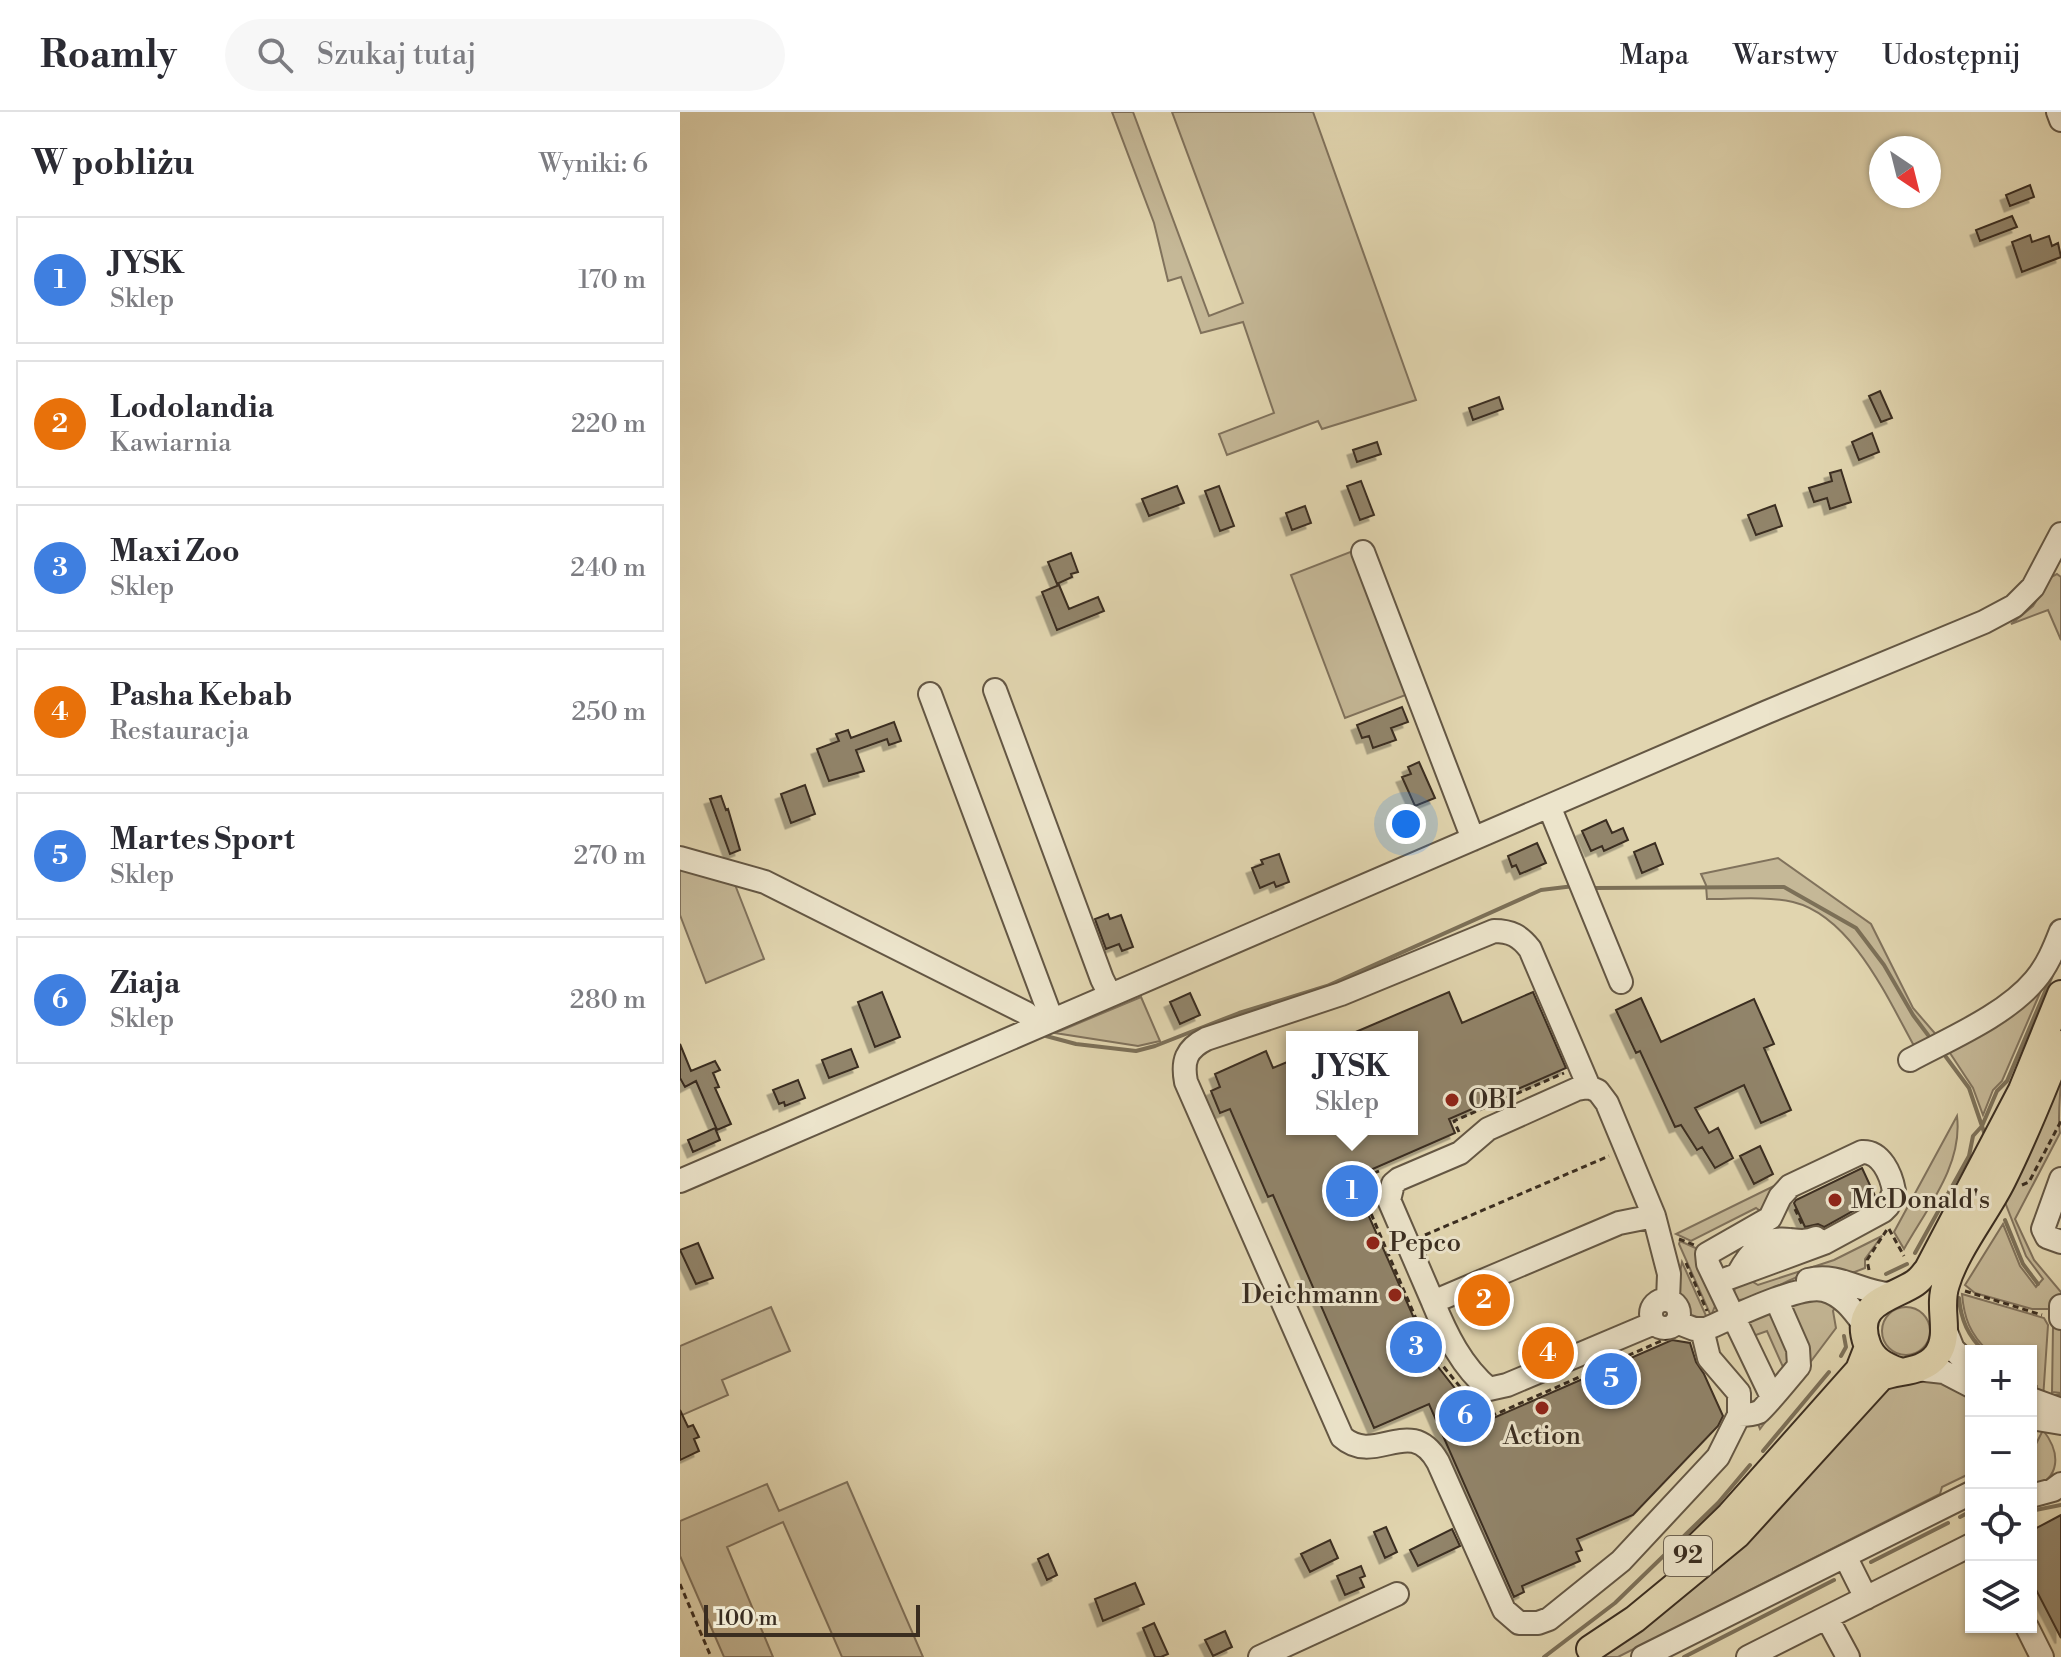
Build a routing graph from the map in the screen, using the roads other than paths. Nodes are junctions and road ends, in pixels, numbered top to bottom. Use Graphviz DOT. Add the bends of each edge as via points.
graph roads {
  1 [pos="2058,112"];
  2 [pos="2061,120"];
  3 [pos="2061,534"];
  4 [pos="1363,552"];
  5 [pos="2054,563"];
  6 [pos="995,690"];
  7 [pos="930,694"];
  8 [pos="1549,806"];
  9 [pos="1473,839"];
  10 [pos="680,858"];
  11 [pos="2061,931"];
  12 [pos="1621,982"];
  13 [pos="2061,994"];
  14 [pos="1110,995"];
  15 [pos="1045,1023"];
  16 [pos="2061,1044"];
  17 [pos="1910,1060"];
  18 [pos="1589,1087"];
  19 [pos="2061,1179"];
  20 [pos="680,1181"];
  21 [pos="1654,1216"];
  22 [pos="2061,1242"];
  23 [pos="1728,1278"];
  24 [pos="1894,1292"];
  25 [pos="1776,1299"];
  26 [pos="1433,1302"];
  27 [pos="1733,1317"];
  28 [pos="1665,1322"];
  29 [pos="1943,1322"];
  30 [pos="1702,1329"];
  31 [pos="1867,1336"];
  32 [pos="1965,1361"];
  33 [pos="1908,1370"];
  34 [pos="1965,1383"];
  35 [pos="1771,1395"];
  36 [pos="2050,1418"];
  37 [pos="1735,1424"];
  38 [pos="2061,1440"];
  39 [pos="2061,1484"];
  40 [pos="2037,1494"];
  41 [pos="1965,1496"];
  42 [pos="1965,1548"];
  43 [pos="1845,1556"];
  44 [pos="1397,1594"];
  45 [pos="1866,1598"];
  46 [pos="1827,1618"];
  47 [pos="2030,1633"];
  48 [pos="1585,1653"];
  49 [pos="1260,1657"];
  50 [pos="1643,1657"];
  51 [pos="1748,1657"];
  52 [pos="1848,1657"];
  53 [pos="2042,1657"];
  1 -- 2 [label="street"];
  3 -- 5 [label="street"];
  4 -- 9 [label="street"];
  5 -- 8 [label="street" via="2014,606 1984,622"];
  6 -- 14 [label="street"];
  7 -- 15 [label="street"];
  8 -- 9 [label="street"];
  8 -- 12 [label="street"];
  9 -- 14 [label="street"];
  10 -- 15 [label="street" via="765,882"];
  11 -- 17 [label="street" via="2050,957 2018,997"];
  13 -- 24 [label="main road, 92" via="2022,1090 1928,1269 1917,1282"];
  14 -- 15 [label="street"];
  15 -- 20 [label="street"];
  16 -- 29 [label="main road, 92" via="2002,1180 1947,1279 1941,1298"];
  18 -- 21 [label="street" via="1607,1103"];
  18 -- 26 [label="street" via="1488,1129 1460,1153 1393,1184 1389,1200 1397,1248"];
  18 -- 37 [label="street" via="1530,949 1504,931 1206,1039 1189,1050 1184,1064 1186,1082 1336,1427 1349,1444 1361,1448 1409,1439 1426,1445 1504,1610 1514,1620 1525,1624 1549,1619 1621,1561 1718,1457"];
  19 -- 22 [label="street" via="2043,1231"];
  21 -- 26 [label="street" via="1619,1223"];
  21 -- 28 [label="street" via="1669,1274 1668,1300 1678,1310"];
  23 -- 23 [label="street" via="1708,1264 1709,1251 1770,1218 1790,1186 1854,1154 1868,1151 1882,1162 1894,1191 1884,1218"];
  23 -- 27 [label="street"];
  24 -- 25 [label="street" via="1875,1293 1843,1279 1824,1278 1807,1281"];
  24 -- 29 [label="main road" via="1928,1299"];
  24 -- 31 [label="main road, 92" via="1871,1310"];
  25 -- 27 [label="street"];
  25 -- 31 [label="street" via="1821,1289 1845,1301"];
  25 -- 35 [label="street" via="1798,1349 1799,1366"];
  26 -- 28 [label="street" via="1447,1337 1489,1389"];
  27 -- 30 [label="street"];
  27 -- 35 [label="street"];
  28 -- 30 [label="street"];
  29 -- 32 [label="street" via="1953,1349"];
  29 -- 33 [label="main road, 92" via="1944,1339 1935,1358"];
  30 -- 37 [label="street" via="1709,1358 1739,1393"];
  31 -- 33 [label="main road" via="1880,1363"];
  31 -- 48 [label="main road, 92" via="1859,1370 1730,1515"];
  33 -- 34 [label="street" via="1944,1372"];
  33 -- 48 [label="main road, 92" via="1881,1377 1737,1535"];
  35 -- 37 [label="street" via="1766,1407"];
  36 -- 38 [label="street"];
  39 -- 40 [label="street"];
  41 -- 43 [label="street"];
  42 -- 45 [label="street"];
  43 -- 45 [label="street"];
  43 -- 50 [label="street"];
  44 -- 49 [label="street"];
  45 -- 46 [label="street"];
  46 -- 51 [label="street"];
  46 -- 52 [label="street"];
  47 -- 53 [label="street"];
}
